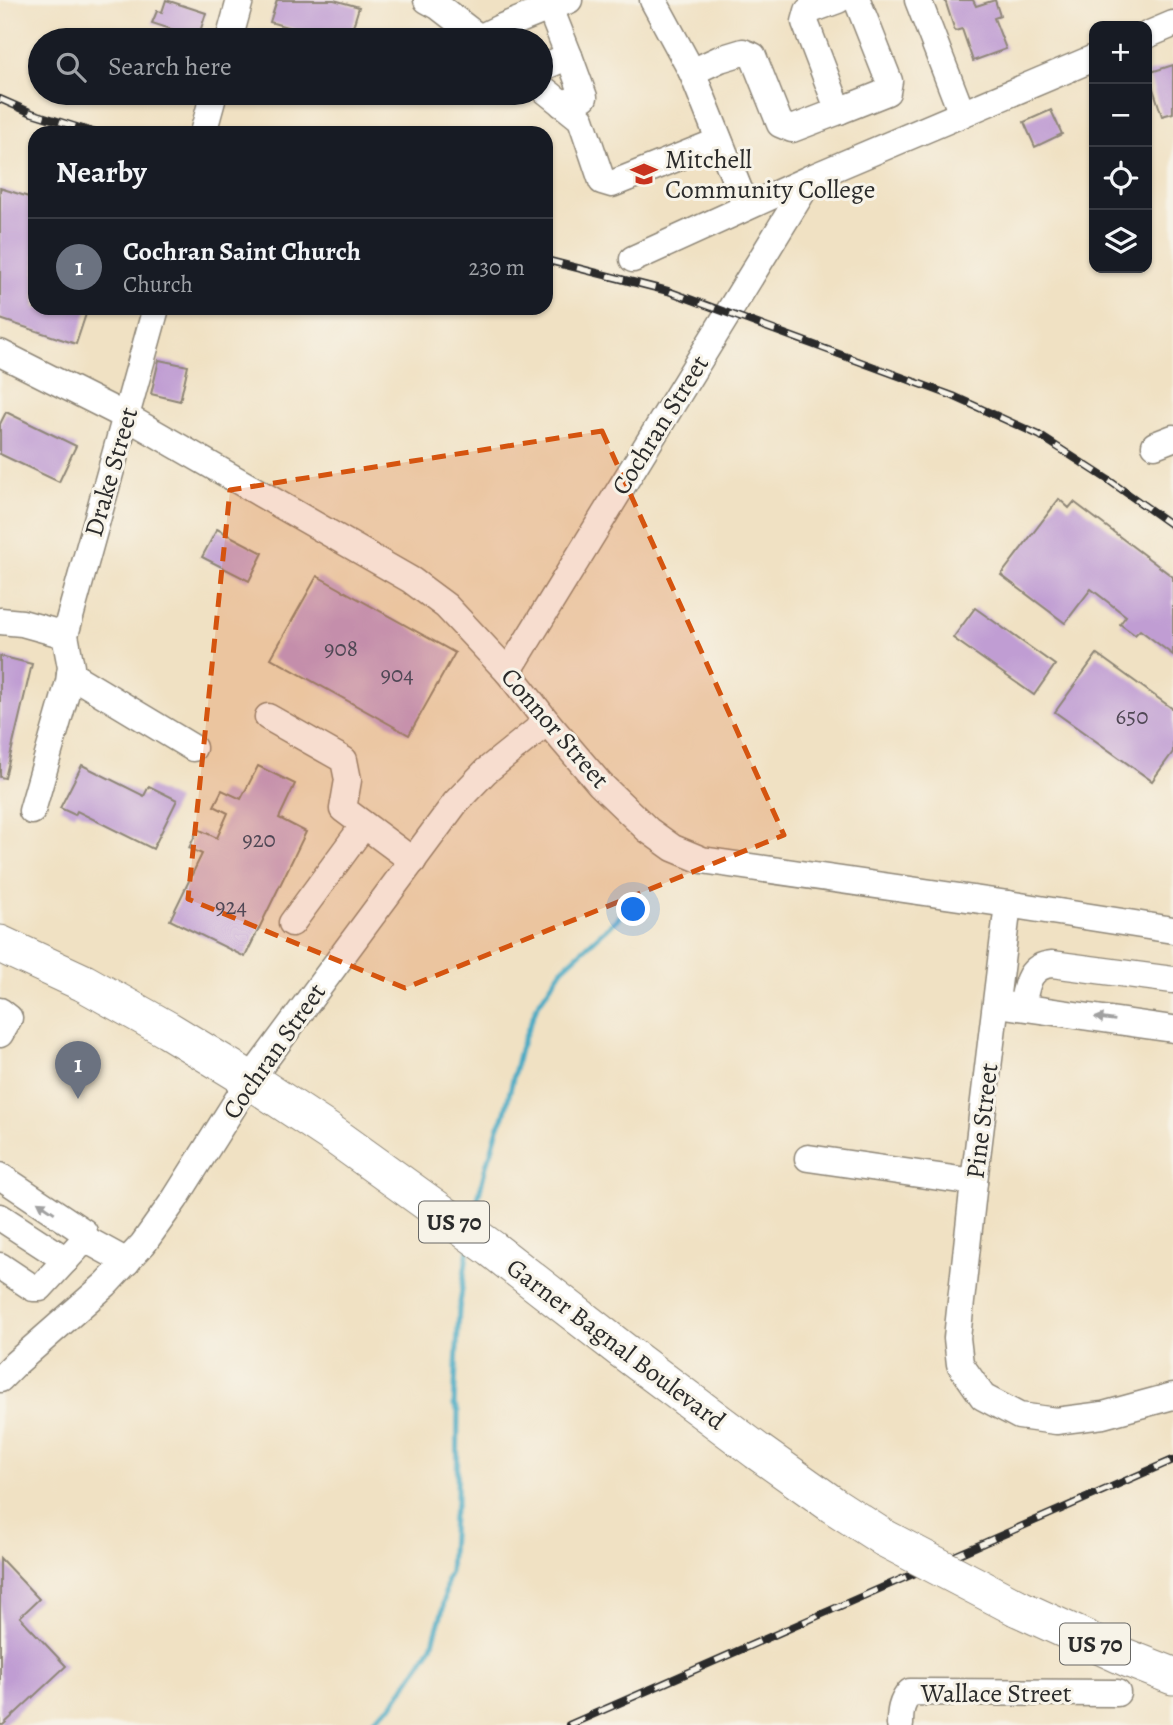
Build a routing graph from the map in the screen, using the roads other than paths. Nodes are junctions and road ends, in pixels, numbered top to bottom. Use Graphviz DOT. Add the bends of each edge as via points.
graph roads {
  1 [pos="240,0"];
  2 [pos="427,0"];
  3 [pos="653,0"];
  4 [pos="837,0"];
  5 [pos="857,0"];
  6 [pos="918,0"];
  7 [pos="560,4"];
  8 [pos="1173,24"];
  9 [pos="232,28"];
  10 [pos="466,28"];
  11 [pos="505,28"];
  12 [pos="1152,33"];
  13 [pos="569,56"];
  14 [pos="1089,60"];
  15 [pos="553,63"];
  16 [pos="692,72"];
  17 [pos="553,97"];
  18 [pos="562,104"];
  19 [pos="211,105"];
  20 [pos="839,111"];
  21 [pos="962,114"];
  22 [pos="205,126"];
  23 [pos="719,141"];
  24 [pos="811,178"];
  25 [pos="746,207"];
  26 [pos="632,259"];
  27 [pos="154,315"];
  28 [pos="0,353"];
  29 [pos="127,417"];
  30 [pos="0,621"];
  31 [pos="65,635"];
  32 [pos="508,673"];
  33 [pos="70,674"];
  34 [pos="268,717"];
  35 [pos="547,722"];
  36 [pos="193,748"];
  37 [pos="32,811"];
  38 [pos="364,825"];
  39 [pos="413,861"];
  40 [pos="1008,904"];
  41 [pos="292,923"];
  42 [pos="1173,930"];
  43 [pos="0,944"];
  44 [pos="1173,980"];
  45 [pos="996,1003"];
  46 [pos="1022,1007"];
  47 [pos="0,1011"];
  48 [pos="1173,1029"];
  49 [pos="0,1034"];
  50 [pos="250,1080"];
  51 [pos="808,1158"];
  52 [pos="0,1176"];
  53 [pos="974,1182"];
  54 [pos="0,1217"];
  55 [pos="85,1238"];
  56 [pos="66,1260"];
  57 [pos="127,1262"];
  58 [pos="0,1266"];
  59 [pos="5,1362"];
  60 [pos="1173,1396"];
  61 [pos="1173,1676"];
  62 [pos="1117,1693"];
  63 [pos="900,1725"];
  1 -- 9 [label="street"];
  2 -- 10 [label="street"];
  3 -- 16 [label="street"];
  4 -- 20 [label="street" via="808,12 805,22"];
  5 -- 20 [label="street" via="889,81 887,92"];
  6 -- 21 [label="street"];
  7 -- 11 [label="street"];
  7 -- 13 [label="street"];
  8 -- 12 [label="street"];
  13 -- 15 [label="street"];
  13 -- 18 [label="street" via="584,97"];
  14 -- 21 [label="street"];
  16 -- 20 [label="street" via="743,52 753,56 780,124 792,129"];
  16 -- 23 [label="street"];
  17 -- 18 [label="street"];
  18 -- 23 [label="street" via="581,119 602,181 612,184"];
  19 -- 22 [label="street"];
  21 -- 24 [label="street"];
  23 -- 25 [label="street"];
  24 -- 25 [label="street"];
  24 -- 32 [label="street, Cochran Street"];
  25 -- 26 [label="street"];
  27 -- 29 [label="street, Drake Street"];
  28 -- 29 [label="street, Connor Street"];
  29 -- 31 [label="street, Drake Street"];
  29 -- 32 [label="street, Connor Street" via="411,580 446,606"];
  30 -- 31 [label="street"];
  31 -- 33 [label="street"];
  32 -- 35 [label="street, Connor Street"];
  33 -- 36 [label="street"];
  33 -- 37 [label="street"];
  34 -- 38 [label="street" via="344,760 348,780 343,810"];
  35 -- 39 [label="street, Cochran Street" via="456,802"];
  35 -- 40 [label="street, Connor Street" via="600,784 648,830 673,848 702,860"];
  38 -- 39 [label="street"];
  38 -- 41 [label="street"];
  39 -- 50 [label="street, Cochran Street"];
  40 -- 42 [label="street, Connor Street"];
  40 -- 45 [label="street, Pine Street"];
  43 -- 50 [label="highway, Garner Bagnal Boulevard / US 70" via="84,983"];
  44 -- 46 [label="street" via="1052,964 1028,978"];
  45 -- 46 [label="street"];
  45 -- 53 [label="street, Pine Street"];
  48 -- 46 [label="street, one-way"];
  47 -- 49 [label="street" via="9,1018"];
  50 -- 57 [label="street, Cochran Street" via="175,1199"];
  50 -- 61 [label="highway, Garner Bagnal Boulevard / US 70, bridge" via="471,1233 757,1451 884,1538 1018,1608"];
  51 -- 53 [label="street"];
  55 -- 52 [label="street, one-way" via="84,1232"];
  53 -- 60 [label="street, Pine Street" via="957,1338 960,1364 983,1397 1019,1416 1056,1421 1102,1415"];
  54 -- 56 [label="street"];
  55 -- 56 [label="street"];
  55 -- 57 [label="street"];
  56 -- 58 [label="street" via="40,1288"];
  57 -- 59 [label="street, Cochran Street" via="106,1284"];
  62 -- 63 [label="street, Wallace Street" via="910,1692 904,1699"];
}
